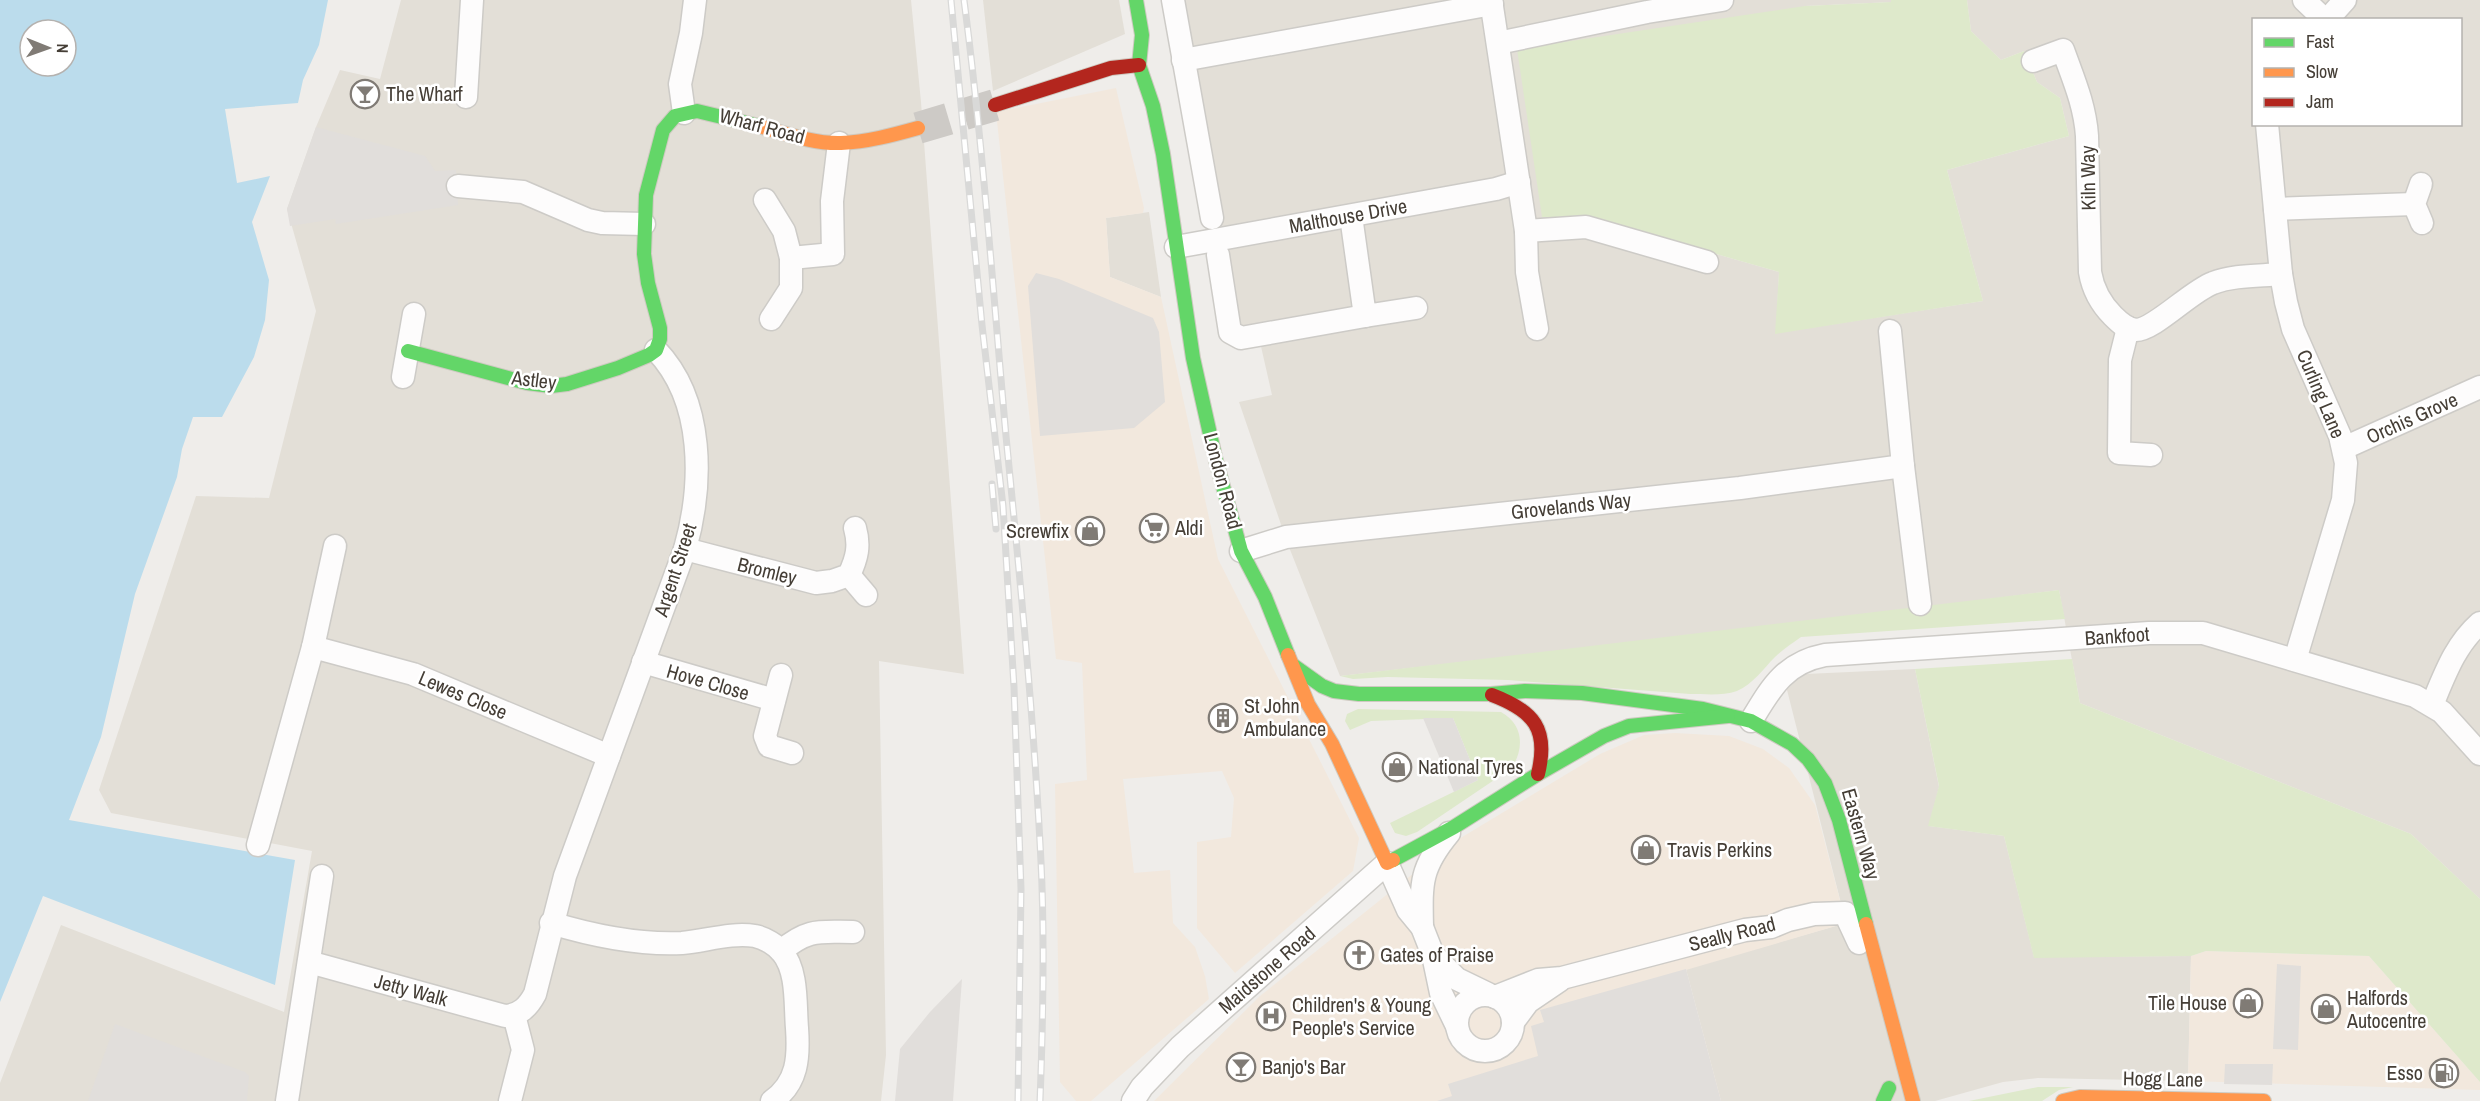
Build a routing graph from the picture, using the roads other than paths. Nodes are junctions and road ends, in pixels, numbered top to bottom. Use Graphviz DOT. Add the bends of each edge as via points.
graph roads {
  1 [pos="472,0"];
  2 [pos="694,0"];
  3 [pos="1136,0"];
  4 [pos="1173,0"];
  5 [pos="1722,0"];
  6 [pos="2304,0"];
  7 [pos="2345,0"];
  8 [pos="1491,2"];
  9 [pos="2324,18"];
  10 [pos="2328,18"];
  11 [pos="1497,43"];
  12 [pos="1183,60"];
  13 [pos="2033,61"];
  14 [pos="1139,65"];
  15 [pos="466,97"];
  16 [pos="996,105"];
  17 [pos="684,113"];
  18 [pos="2267,126"];
  19 [pos="918,128"];
  20 [pos="840,143"];
  21 [pos="1519,182"];
  22 [pos="458,186"];
  23 [pos="765,200"];
  24 [pos="2419,204"];
  25 [pos="2275,209"];
  26 [pos="1350,216"];
  27 [pos="1212,218"];
  28 [pos="644,224"];
  29 [pos="1526,231"];
  30 [pos="1176,247"];
  31 [pos="1218,255"];
  32 [pos="792,258"];
  33 [pos="1707,262"];
  34 [pos="2281,274"];
  35 [pos="1416,308"];
  36 [pos="414,314"];
  37 [pos="1365,316"];
  38 [pos="771,319"];
  39 [pos="1537,328"];
  40 [pos="2128,328"];
  41 [pos="1890,331"];
  42 [pos="656,350"];
  43 [pos="408,351"];
  44 [pos="402,377"];
  45 [pos="2480,387"];
  46 [pos="2344,448"];
  47 [pos="2151,454"];
  48 [pos="1903,466"];
  49 [pos="855,528"];
  50 [pos="335,546"];
  51 [pos="685,549"];
  52 [pos="1241,551"];
  53 [pos="849,575"];
  54 [pos="866,595"];
  55 [pos="1920,604"];
  56 [pos="2480,623"];
  57 [pos="313,647"];
  58 [pos="2295,660"];
  59 [pos="643,662"];
  60 [pos="1294,666"];
  61 [pos="781,675"];
  62 [pos="1359,694"];
  63 [pos="1491,694"];
  64 [pos="774,700"];
  65 [pos="1335,703"];
  66 [pos="2432,705"];
  67 [pos="1728,716"];
  68 [pos="1329,718"];
  69 [pos="1751,721"];
  70 [pos="1332,744"];
  71 [pos="792,753"];
  72 [pos="2480,754"];
  73 [pos="609,756"];
  74 [pos="1538,774"];
  75 [pos="1454,827"];
  76 [pos="258,846"];
  77 [pos="1387,863"];
  78 [pos="322,876"];
  79 [pos="551,923"];
  80 [pos="1422,927"];
  81 [pos="853,932"];
  82 [pos="781,951"];
  83 [pos="1433,955"];
  84 [pos="309,962"];
  85 [pos="1876,962"];
  86 [pos="1562,978"];
  87 [pos="1491,996"];
  88 [pos="1890,1014"];
  89 [pos="514,1015"];
  90 [pos="1513,1022"];
  91 [pos="1456,1024"];
  92 [pos="1890,1084"];
  93 [pos="287,1101"];
  94 [pos="510,1101"];
  95 [pos="772,1101"];
  96 [pos="1133,1101"];
  97 [pos="1883,1101"];
  98 [pos="1912,1101"];
  99 [pos="2063,1101"];
  100 [pos="2264,1101"];
  1 -- 15 [label="street"];
  2 -- 17 [label="street" via="680,84"];
  3 -- 14 [label="street, London Road" via="1142,35"];
  4 -- 12 [label="street"];
  5 -- 11 [label="street"];
  6 -- 9 [label="street"];
  7 -- 10 [label="street"];
  8 -- 11 [label="street"];
  8 -- 12 [label="street"];
  11 -- 21 [label="street"];
  12 -- 27 [label="street"];
  13 -- 40 [label="street, Kiln Way" via="2063,50 2081,99 2087,136 2093,288 2111,314"];
  14 -- 16 [label="street" via="1112,68"];
  14 -- 30 [label="street, London Road" via="1163,154"];
  17 -- 20 [label="street, Wharf Road" via="712,113 791,135"];
  17 -- 28 [label="street" via="675,116 663,130 650,173"];
  18 -- 25 [label="street, Curling Lane"];
  19 -- 20 [label="street, Wharf Road"];
  20 -- 32 [label="street" via="832,201 833,254"];
  21 -- 26 [label="street, Malthouse Drive"];
  21 -- 29 [label="street"];
  22 -- 28 [label="street" via="523,192 602,223"];
  23 -- 32 [label="street" via="784,231"];
  24 -- 25 [label="street"];
  25 -- 34 [label="street, Curling Lane"];
  26 -- 30 [label="street, Malthouse Drive"];
  26 -- 37 [label="street"];
  28 -- 42 [label="street" via="648,283 660,328"];
  29 -- 33 [label="street" via="1586,227"];
  29 -- 39 [label="street" via="1527,272"];
  30 -- 52 [label="street, London Road" via="1193,358"];
  31 -- 37 [label="street" via="1230,332 1241,338"];
  32 -- 38 [label="street" via="791,288"];
  34 -- 40 [label="street" via="2215,282 2187,297 2149,327"];
  34 -- 46 [label="street, Curling Lane" via="2293,329"];
  35 -- 37 [label="street"];
  36 -- 43 [label="street"];
  40 -- 47 [label="street" via="2120,360 2119,453"];
  41 -- 48 [label="street"];
  42 -- 43 [label="street, Astley" via="618,368 551,386"];
  42 -- 51 [label="street, Argent Street" via="681,387 695,447 696,497"];
  43 -- 44 [label="street"];
  45 -- 46 [label="street, Orchis Grove"];
  46 -- 58 [label="street, Curling Lane" via="2347,476 2343,500"];
  48 -- 52 [label="street, Grovelands Way" via="1286,537"];
  48 -- 55 [label="street"];
  49 -- 53 [label="street" via="857,557"];
  50 -- 57 [label="street"];
  51 -- 53 [label="street, Bromley" via="816,583"];
  51 -- 59 [label="street, Argent Street"];
  52 -- 60 [label="street, London Road"];
  53 -- 54 [label="street"];
  56 -- 66 [label="street" via="2451,658"];
  57 -- 73 [label="street, Lewes Close" via="413,674"];
  57 -- 76 [label="street"];
  58 -- 66 [label="street, Bankfoot" via="2398,689"];
  58 -- 69 [label="street, Bankfoot" via="2203,633 2178,632 1825,656 1808,658 1788,669"];
  59 -- 64 [label="street, Hove Close"];
  59 -- 73 [label="street, Argent Street"];
  60 -- 62 [label="street, Eastern Way" via="1322,686"];
  60 -- 70 [label="street, London Road" via="1308,704"];
  61 -- 64 [label="street, Hove Close"];
  62 -- 63 [label="street, Eastern Way"];
  62 -- 65 [label="street, Eastern Way"];
  63 -- 67 [label="street, Eastern Way" via="1594,694"];
  63 -- 74 [label="street, Eastern Way" via="1511,701 1537,724 1544,748"];
  64 -- 71 [label="street, Hove Close" via="765,736 769,746"];
  66 -- 72 [label="street, Bankfoot" via="2452,721"];
  67 -- 69 [label="street, Eastern Way"];
  67 -- 74 [label="street, Eastern Way" via="1629,726 1594,741"];
  68 -- 70 [label="street"];
  69 -- 85 [label="street, Eastern Way" via="1792,744 1826,783"];
  70 -- 77 [label="street, London Road"];
  73 -- 79 [label="street, Argent Street"];
  74 -- 75 [label="street, Eastern Way"];
  75 -- 77 [label="street, Eastern Way"];
  75 -- 80 [label="street, London Road" via="1426,868 1421,890"];
  77 -- 80 [label="street, London Road" via="1408,910"];
  77 -- 96 [label="street, Maidstone Road" via="1180,1047"];
  78 -- 84 [label="street"];
  79 -- 82 [label="street" via="639,943 754,936"];
  79 -- 89 [label="street, Argent Street" via="535,994 529,1005"];
  80 -- 83 [label="street, London Road"];
  81 -- 82 [label="street" via="814,932 798,937"];
  82 -- 95 [label="street" via="792,974 797,1064 788,1087"];
  83 -- 87 [label="street, London Road" via="1457,979"];
  83 -- 91 [label="street, London Road" via="1441,993"];
  84 -- 89 [label="street, Jetty Walk" via="494,1014"];
  84 -- 93 [label="street"];
  85 -- 86 [label="street, Seally Road" via="1861,948 1845,913 1814,914"];
  85 -- 88 [label="street, Eastern Way"];
  86 -- 87 [label="street, Seally Road" via="1538,980"];
  86 -- 90 [label="street, Seally Road" via="1528,1002"];
  87 -- 90 [label="street" via="1508,1007"];
  87 -- 91 [label="street" via="1469,999"];
  88 -- 92 [label="street, Eastern Way"];
  88 -- 98 [label="street, Eastern Way"];
  89 -- 94 [label="street" via="523,1050"];
  90 -- 91 [label="street" via="1509,1038 1489,1051 1471,1048"];
  92 -- 97 [label="street"];
  99 -- 100 [label="street, Hogg Lane" via="2080,1097"];
}
